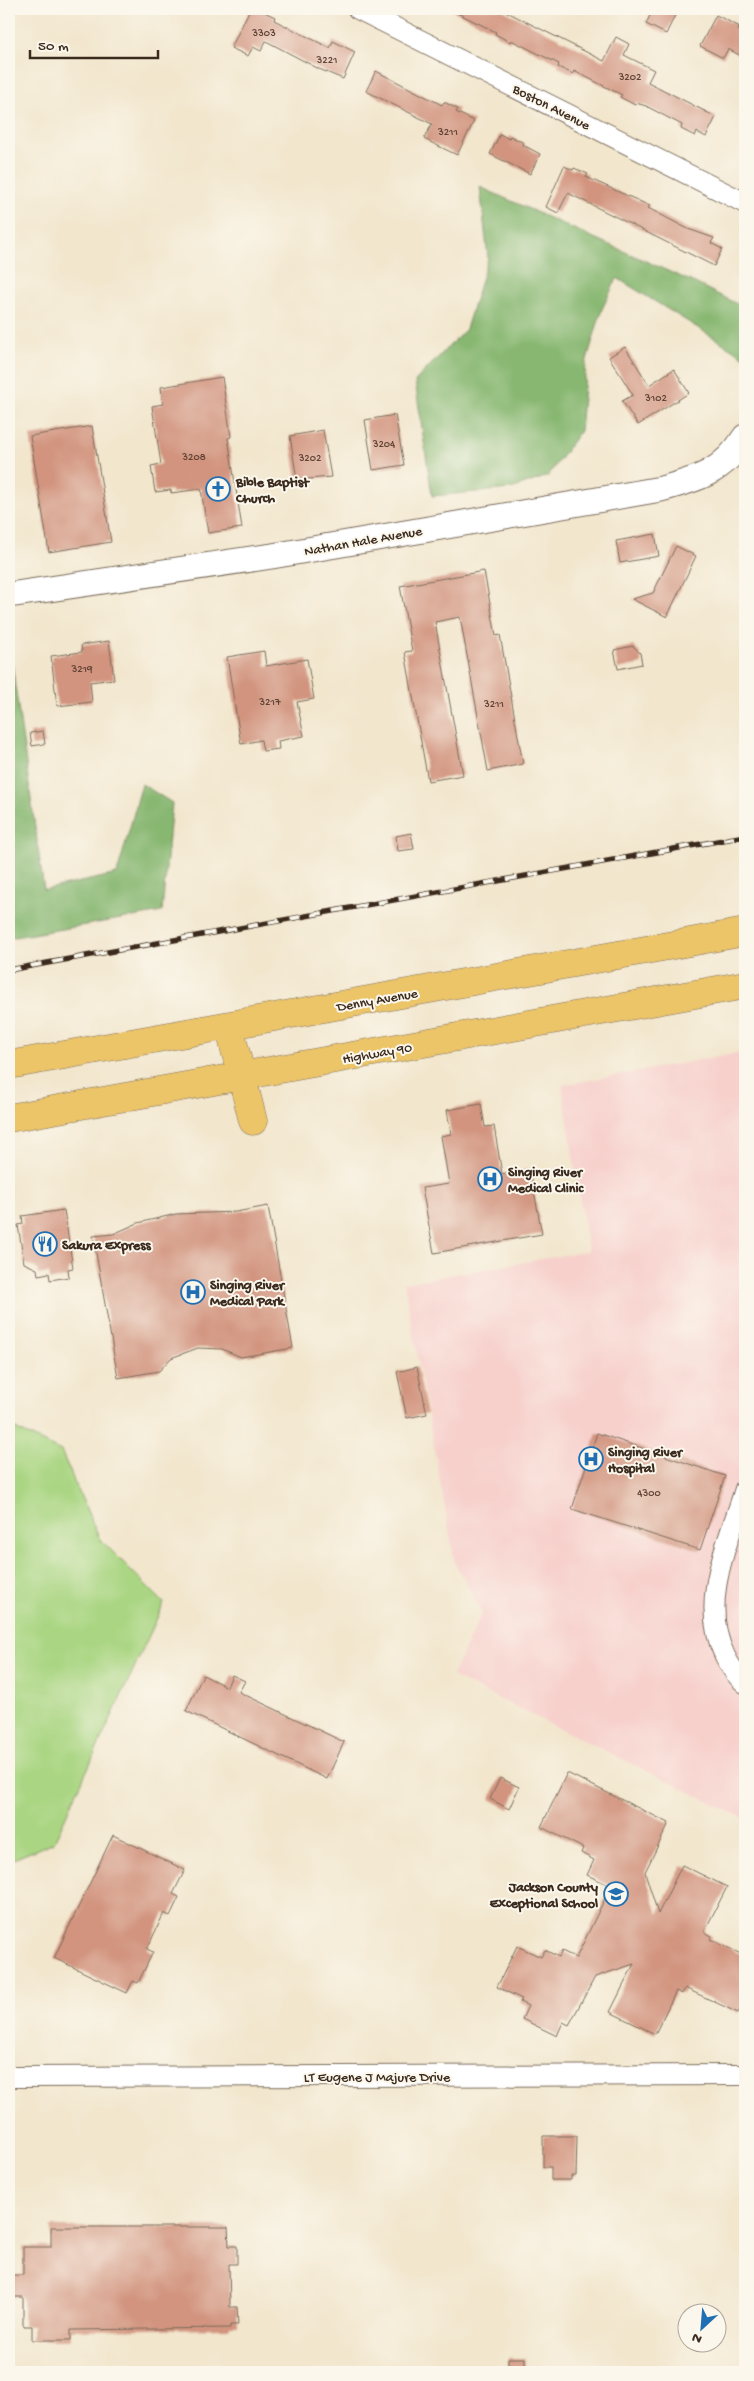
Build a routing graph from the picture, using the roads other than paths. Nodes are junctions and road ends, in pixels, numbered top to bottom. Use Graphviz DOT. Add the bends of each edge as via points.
graph roads {
  1 [pos="358,9"];
  2 [pos="745,203"];
  3 [pos="745,437"];
  4 [pos="9,595"];
  5 [pos="745,932"];
  6 [pos="745,985"];
  7 [pos="229,1026"];
  8 [pos="9,1065"];
  9 [pos="242,1076"];
  10 [pos="9,1118"];
  11 [pos="253,1121"];
  12 [pos="745,1489"];
  13 [pos="745,1683"];
  14 [pos="745,2074"];
  15 [pos="9,2077"];
  1 -- 2 [label="street, Boston Avenue"];
  3 -- 4 [label="street, Nathan Hale Avenue" via="737,450 713,471 661,489 272,556"];
  5 -- 7 [label="main road, Denny Avenue"];
  6 -- 9 [label="main road, Highway 90"];
  7 -- 8 [label="main road, Denny Avenue"];
  7 -- 9 [label="main road"];
  9 -- 10 [label="main road, Highway 90"];
  9 -- 11 [label="main road"];
  12 -- 13 [label="street" via="717,1576 713,1608 720,1646 731,1668"];
  14 -- 15 [label="street, LT Eugene J Majure Drive"];
}
